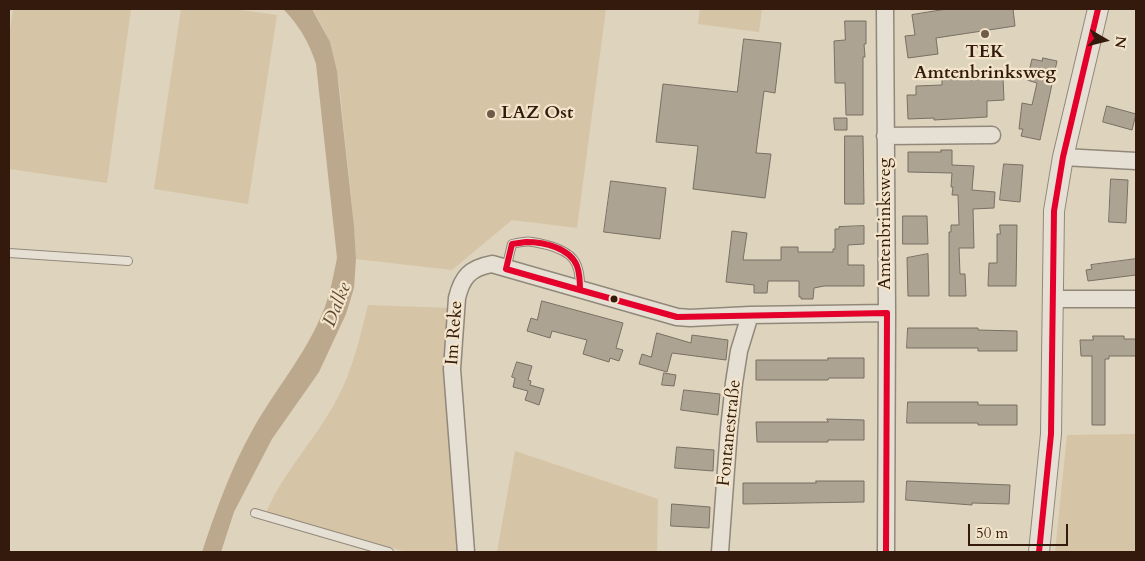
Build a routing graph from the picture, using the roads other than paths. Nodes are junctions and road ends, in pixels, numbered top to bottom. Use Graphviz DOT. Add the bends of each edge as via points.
graph roads {
  1 [pos="884,9"];
  2 [pos="1098,9"];
  3 [pos="992,135"];
  4 [pos="885,136"];
  5 [pos="1063,157"];
  6 [pos="1136,161"];
  7 [pos="9,253"];
  8 [pos="128,261"];
  9 [pos="506,268"];
  10 [pos="580,290"];
  11 [pos="1053,298"];
  12 [pos="1136,299"];
  13 [pos="887,313"];
  14 [pos="750,315"];
  15 [pos="255,514"];
  16 [pos="389,552"];
  17 [pos="466,552"];
  18 [pos="720,552"];
  19 [pos="886,552"];
  20 [pos="1039,552"];
  1 -- 4 [label="street, Amtenbrinksweg"];
  2 -- 5 [label="street"];
  3 -- 4 [label="street, Amtenbrinksweg"];
  4 -- 13 [label="street, Amtenbrinksweg"];
  5 -- 6 [label="street"];
  5 -- 11 [label="street" via="1053,220"];
  7 -- 8 [label="lane"];
  9 -- 10 [label="street, Im Reke"];
  9 -- 10 [label="lane" via="512,244 527,240 559,248 574,258 581,275"];
  9 -- 17 [label="street, Im Reke" via="492,264 478,267 468,274 457,298 452,369"];
  10 -- 14 [label="street, Im Reke" via="677,317"];
  11 -- 12 [label="street"];
  11 -- 20 [label="street" via="1051,444"];
  13 -- 14 [label="street, Im Reke"];
  13 -- 19 [label="street, Amtenbrinksweg"];
  14 -- 18 [label="street, Fontanestraße" via="739,351 729,429"];
  15 -- 16 [label="lane"];
}
